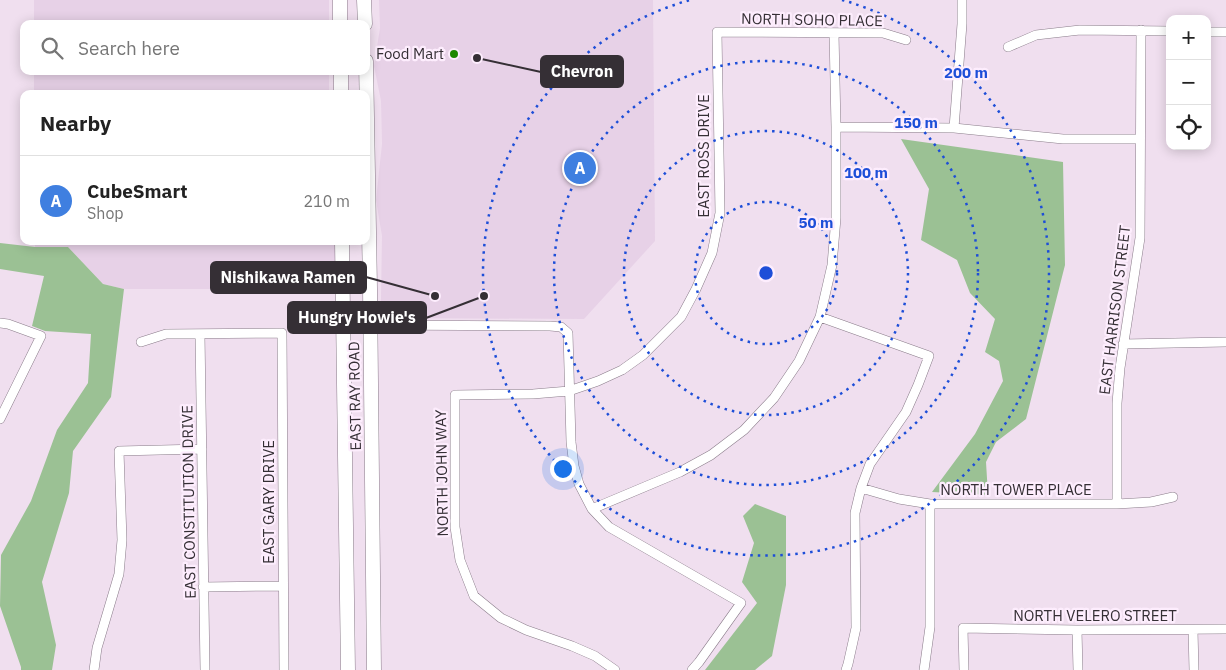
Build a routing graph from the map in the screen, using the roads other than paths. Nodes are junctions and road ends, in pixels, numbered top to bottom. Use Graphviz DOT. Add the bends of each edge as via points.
graph roads {
  1 [pos="340,0"];
  2 [pos="364,0"];
  3 [pos="962,0"];
  4 [pos="340,20"];
  5 [pos="365,20"];
  6 [pos="1141,30"];
  7 [pos="1166,31"];
  8 [pos="718,32"];
  9 [pos="1211,32"];
  10 [pos="1226,32"];
  11 [pos="834,33"];
  12 [pos="906,40"];
  13 [pos="1008,47"];
  14 [pos="341,75"];
  15 [pos="366,75"];
  16 [pos="341,90"];
  17 [pos="366,90"];
  18 [pos="836,127"];
  19 [pos="954,128"];
  20 [pos="1140,139"];
  21 [pos="342,245"];
  22 [pos="369,245"];
  23 [pos="820,317"];
  24 [pos="0,323"];
  25 [pos="370,325"];
  26 [pos="200,334"];
  27 [pos="141,342"];
  28 [pos="1226,342"];
  29 [pos="1123,344"];
  30 [pos="569,391"];
  31 [pos="455,395"];
  32 [pos="0,419"];
  33 [pos="202,449"];
  34 [pos="860,488"];
  35 [pos="1173,497"];
  36 [pos="930,504"];
  37 [pos="1117,504"];
  38 [pos="592,509"];
  39 [pos="283,586"];
  40 [pos="203,587"];
  41 [pos="1226,629"];
  42 [pos="1077,630"];
  43 [pos="1193,630"];
  44 [pos="94,670"];
  45 [pos="205,670"];
  46 [pos="284,670"];
  47 [pos="348,670"];
  48 [pos="374,670"];
  49 [pos="615,670"];
  50 [pos="692,670"];
  51 [pos="846,670"];
  52 [pos="924,670"];
  53 [pos="964,670"];
  54 [pos="1078,670"];
  55 [pos="1194,670"];
  1 -- 4 [label="main road"];
  2 -- 5 [label="main road"];
  3 -- 19 [label="street"];
  6 -- 7 [label="street"];
  6 -- 13 [label="street" via="1080,30 1036,35"];
  6 -- 20 [label="street, EAST HARRISON STREET"];
  8 -- 11 [label="street, NORTH SOHO PLACE"];
  8 -- 30 [label="street, EAST ROSS DRIVE" via="720,213 712,254 681,317 643,355 622,370"];
  9 -- 10 [label="street"];
  11 -- 12 [label="street, NORTH SOHO PLACE" via="883,33"];
  11 -- 18 [label="street"];
  14 -- 16 [label="main road"];
  15 -- 17 [label="main road, EAST RAY ROAD"];
  18 -- 19 [label="street"];
  18 -- 23 [label="street" via="836,218 832,265"];
  19 -- 20 [label="street" via="1063,139"];
  20 -- 29 [label="street, EAST HARRISON STREET" via="1140,238"];
  21 -- 47 [label="main road, EAST RAY ROAD"];
  22 -- 25 [label="main road, EAST RAY ROAD"];
  23 -- 34 [label="street" via="929,356 906,412 870,464"];
  23 -- 38 [label="street" via="798,361 774,398 744,430 711,455 680,472"];
  24 -- 32 [label="street" via="41,336"];
  25 -- 30 [label="street" via="561,327 568,333"];
  25 -- 48 [label="main road, EAST RAY ROAD"];
  26 -- 27 [label="street" via="166,334"];
  26 -- 33 [label="street, EAST CONSTITUTION DRIVE"];
  26 -- 39 [label="street, EAST GARY DRIVE" via="282,333"];
  28 -- 29 [label="street"];
  29 -- 37 [label="street, EAST HARRISON STREET" via="1117,403"];
  30 -- 31 [label="street, EAST ROSS DRIVE"];
  30 -- 38 [label="street" via="574,466"];
  31 -- 49 [label="street, NORTH JOHN WAY" via="455,527 460,560 474,596 501,618 580,649"];
  33 -- 40 [label="street, EAST CONSTITUTION DRIVE"];
  33 -- 44 [label="street" via="119,451 122,540 119,574 97,648"];
  34 -- 36 [label="street, NORTH TOWER PLACE"];
  34 -- 51 [label="street" via="855,513 856,628"];
  35 -- 37 [label="street, NORTH TOWER PLACE"];
  36 -- 37 [label="street, NORTH TOWER PLACE"];
  36 -- 52 [label="street" via="930,627"];
  38 -- 50 [label="street" via="609,527 741,603"];
  39 -- 40 [label="street"];
  39 -- 46 [label="street, EAST GARY DRIVE"];
  40 -- 45 [label="street, EAST CONSTITUTION DRIVE"];
  41 -- 43 [label="street, NORTH VELERO STREET"];
  42 -- 43 [label="street, NORTH VELERO STREET"];
  42 -- 53 [label="street, NORTH VELERO STREET" via="963,628"];
  42 -- 54 [label="street"];
  43 -- 55 [label="street"];
}
